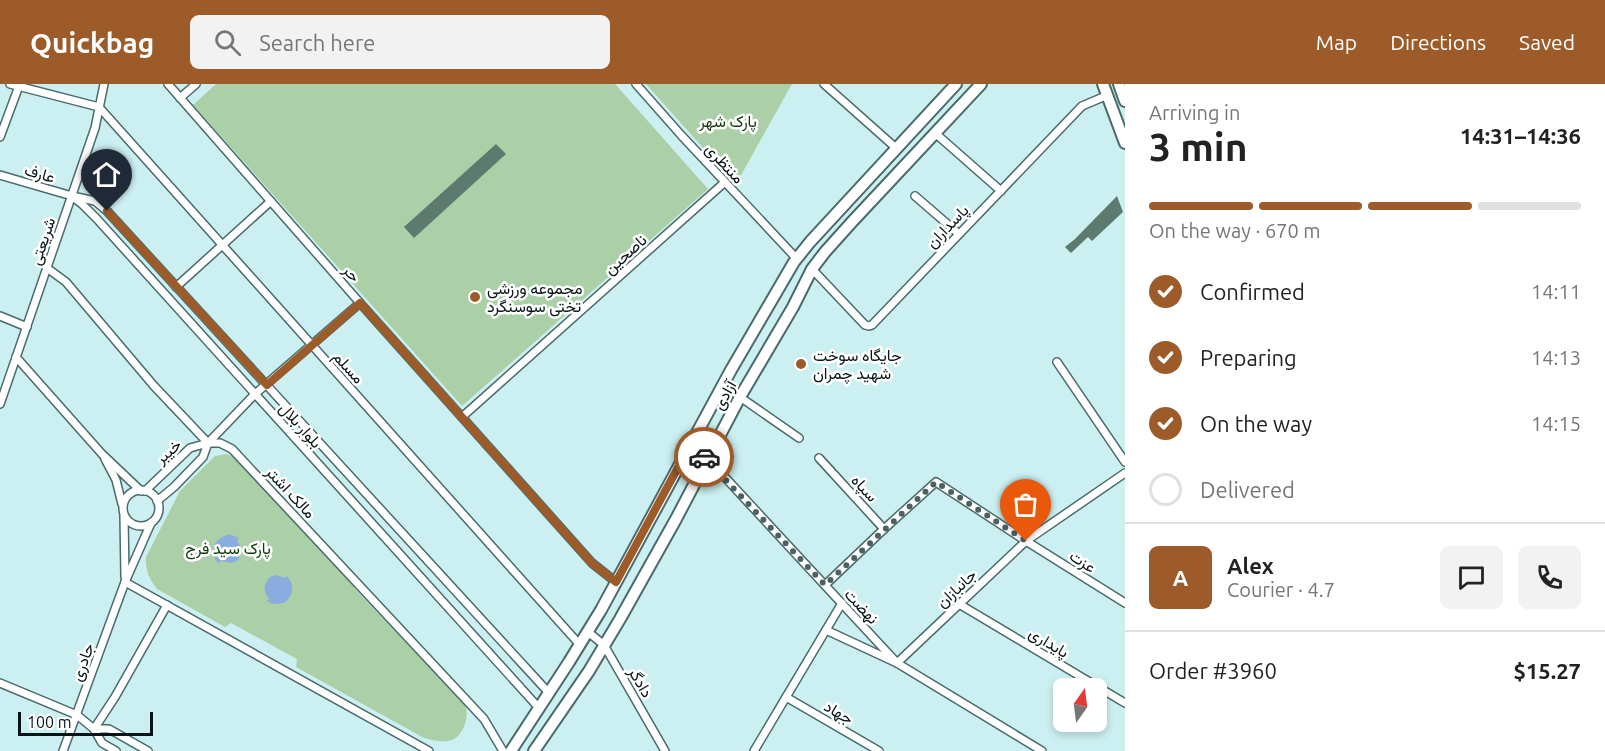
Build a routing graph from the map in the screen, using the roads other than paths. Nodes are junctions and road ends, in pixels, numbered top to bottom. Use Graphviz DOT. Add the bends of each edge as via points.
graph roads {
  1 [pos="10,84"];
  2 [pos="104,84"];
  3 [pos="168,84"];
  4 [pos="196,84"];
  5 [pos="636,84"];
  6 [pos="824,84"];
  7 [pos="838,84"];
  8 [pos="956,84"];
  9 [pos="981,84"];
  10 [pos="1103,84"];
  11 [pos="1119,84"];
  12 [pos="19,87"];
  13 [pos="831,90"];
  14 [pos="1108,95"];
  15 [pos="180,98"];
  16 [pos="1125,101"];
  17 [pos="99,108"];
  18 [pos="935,133"];
  19 [pos="0,137"];
  20 [pos="1125,143"];
  21 [pos="896,148"];
  22 [pos="0,175"];
  23 [pos="725,182"];
  24 [pos="1001,191"];
  25 [pos="72,196"];
  26 [pos="915,196"];
  27 [pos="271,201"];
  28 [pos="959,234"];
  29 [pos="222,245"];
  30 [pos="797,259"];
  31 [pos="47,268"];
  32 [pos="812,269"];
  33 [pos="176,287"];
  34 [pos="360,303"];
  35 [pos="0,316"];
  36 [pos="27,327"];
  37 [pos="312,345"];
  38 [pos="16,357"];
  39 [pos="1058,362"];
  40 [pos="267,385"];
  41 [pos="255,394"];
  42 [pos="740,397"];
  43 [pos="0,405"];
  44 [pos="462,417"];
  45 [pos="799,438"];
  46 [pos="208,443"];
  47 [pos="689,447"];
  48 [pos="102,454"];
  49 [pos="819,458"];
  50 [pos="708,459"];
  51 [pos="1125,462"];
  52 [pos="1125,473"];
  53 [pos="143,491"];
  54 [pos="157,501"];
  55 [pos="123,512"];
  56 [pos="152,523"];
  57 [pos="884,529"];
  58 [pos="1026,541"];
  59 [pos="125,582"];
  60 [pos="616,582"];
  61 [pos="825,585"];
  62 [pos="842,603"];
  63 [pos="1125,603"];
  64 [pos="959,604"];
  65 [pos="167,605"];
  66 [pos="826,630"];
  67 [pos="588,632"];
  68 [pos="580,645"];
  69 [pos="604,645"];
  70 [pos="897,663"];
  71 [pos="0,683"];
  72 [pos="549,693"];
  73 [pos="786,697"];
  74 [pos="1125,703"];
  75 [pos="539,708"];
  76 [pos="76,715"];
  77 [pos="94,729"];
  78 [pos="63,751"];
  79 [pos="116,751"];
  80 [pos="148,751"];
  81 [pos="429,751"];
  82 [pos="502,751"];
  83 [pos="511,751"];
  84 [pos="534,751"];
  85 [pos="665,751"];
  86 [pos="754,751"];
  87 [pos="879,751"];
  88 [pos="1042,751"];
  1 -- 12 [label="street"];
  2 -- 17 [label="street, شریعتی"];
  3 -- 15 [label="street, حر"];
  4 -- 15 [label="street"];
  5 -- 23 [label="street, منتظری"];
  6 -- 13 [label="street"];
  7 -- 13 [label="street"];
  8 -- 21 [label="main road, آزادی"];
  9 -- 18 [label="main road, آزادی"];
  10 -- 14 [label="main road"];
  11 -- 16 [label="main road"];
  12 -- 17 [label="street"];
  12 -- 19 [label="street"];
  13 -- 21 [label="street"];
  14 -- 20 [label="main road"];
  14 -- 24 [label="street, پاسداران" via="1082,106"];
  15 -- 27 [label="street, حر"];
  17 -- 25 [label="street, شریعتی"];
  17 -- 29 [label="street, مسلم"];
  18 -- 24 [label="street"];
  18 -- 32 [label="main road, آزادی"];
  21 -- 30 [label="main road, آزادی"];
  22 -- 25 [label="street, عارف"];
  23 -- 30 [label="street, منتظری"];
  23 -- 44 [label="street, ناصحین"];
  24 -- 28 [label="street, پاسداران"];
  25 -- 31 [label="street, شریعتی"];
  25 -- 33 [label="street, بلوار بلال" via="95,201 107,211"];
  25 -- 41 [label="street, بلوار بلال"];
  26 -- 28 [label="street"];
  27 -- 29 [label="street"];
  27 -- 34 [label="street, حر"];
  28 -- 32 [label="street, پاسداران" via="869,326"];
  29 -- 33 [label="street"];
  29 -- 37 [label="street, مسلم"];
  30 -- 47 [label="main road, آزادی"];
  31 -- 36 [label="street, شریعتی"];
  31 -- 46 [label="street, مالک اشتر" via="66,282"];
  32 -- 42 [label="main road, آزادی"];
  33 -- 40 [label="street, بلوار بلال"];
  34 -- 37 [label="street"];
  34 -- 44 [label="street, حر"];
  35 -- 36 [label="street"];
  36 -- 38 [label="street, شریعتی"];
  37 -- 40 [label="street"];
  37 -- 68 [label="street, مسلم"];
  38 -- 43 [label="street, شریعتی"];
  38 -- 48 [label="street"];
  39 -- 51 [label="street"];
  40 -- 41 [label="street"];
  40 -- 72 [label="street, بلوار بلال"];
  41 -- 46 [label="street"];
  41 -- 75 [label="street, بلوار بلال"];
  42 -- 45 [label="street"];
  42 -- 50 [label="main road, آزادی"];
  44 -- 60 [label="street, حر" via="592,563"];
  46 -- 53 [label="street, خیبر" via="190,448"];
  46 -- 54 [label="street, خیبر" via="203,458"];
  46 -- 82 [label="street, مالک اشتر" via="232,449 484,719"];
  47 -- 50 [label="street, نهضت"];
  47 -- 60 [label="main road, آزادی"];
  48 -- 53 [label="street"];
  48 -- 55 [label="street" via="116,480"];
  49 -- 57 [label="street, سپاه"];
  50 -- 61 [label="street, نهضت"];
  50 -- 69 [label="main road, آزادی"];
  52 -- 58 [label="street, جانبازان"];
  53 -- 54 [label="street"];
  53 -- 55 [label="street" via="124,500"];
  54 -- 56 [label="street" via="159,509"];
  55 -- 56 [label="street" via="136,526"];
  55 -- 59 [label="street"];
  56 -- 59 [label="street, جادری"];
  57 -- 58 [label="street, عزت" via="936,482"];
  57 -- 61 [label="street"];
  58 -- 63 [label="street, عزت"];
  58 -- 64 [label="street, جانبازان"];
  59 -- 65 [label="street"];
  59 -- 76 [label="street, جادری"];
  60 -- 67 [label="main road, آزادی"];
  61 -- 62 [label="street, نهضت"];
  62 -- 66 [label="street"];
  62 -- 70 [label="street, نهضت"];
  64 -- 70 [label="street, جانبازان"];
  64 -- 74 [label="street, پایداری"];
  65 -- 77 [label="street"];
  65 -- 81 [label="street"];
  66 -- 70 [label="street"];
  66 -- 73 [label="street"];
  67 -- 68 [label="main road, آزادی"];
  67 -- 69 [label="street, دادگر"];
  68 -- 72 [label="main road, آزادی"];
  69 -- 84 [label="main road, آزادی"];
  69 -- 85 [label="street, دادگر"];
  70 -- 88 [label="street, نهضت"];
  71 -- 76 [label="street"];
  72 -- 75 [label="main road, آزادی"];
  73 -- 86 [label="street"];
  73 -- 87 [label="street, جهاد"];
  75 -- 83 [label="main road, آزادی"];
  76 -- 77 [label="street"];
  76 -- 78 [label="street, جادری"];
  77 -- 79 [label="street" via="102,743"];
  77 -- 80 [label="street" via="109,729"];
}
